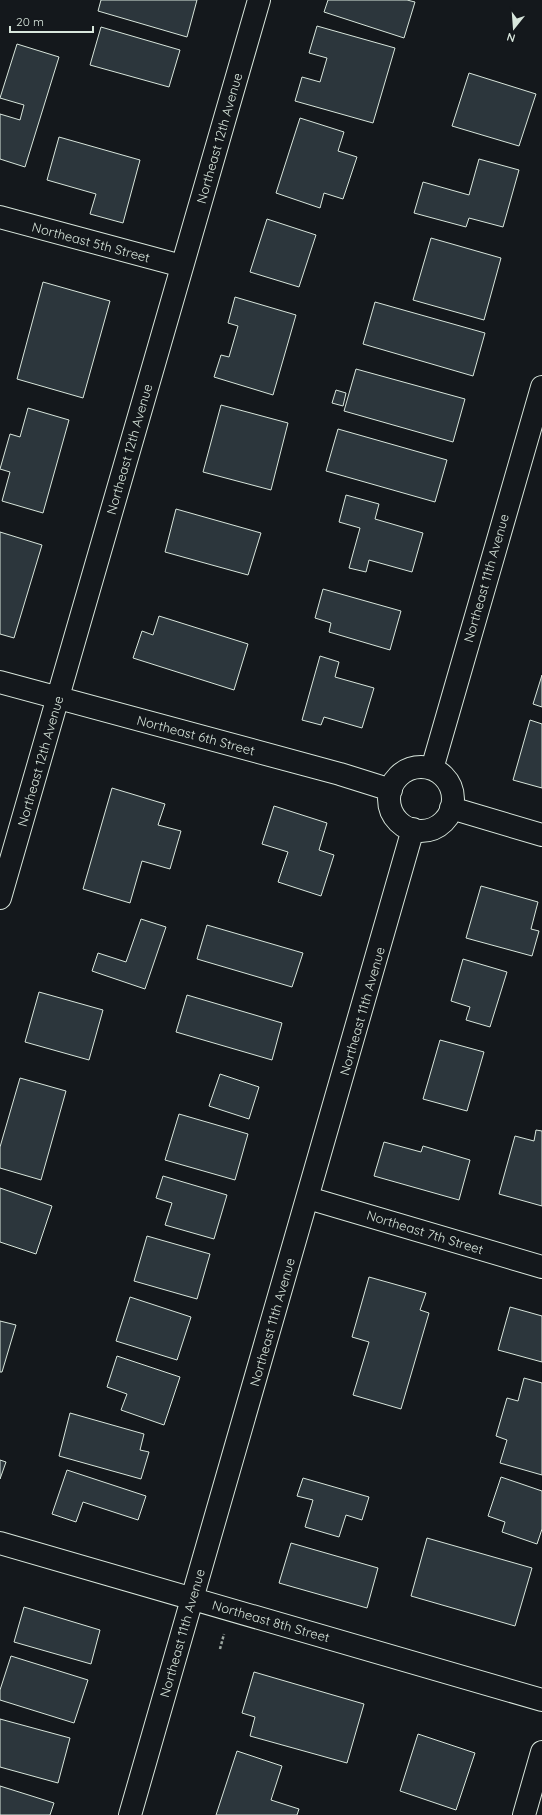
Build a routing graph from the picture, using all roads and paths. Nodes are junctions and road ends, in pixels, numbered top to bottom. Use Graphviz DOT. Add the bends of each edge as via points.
graph roads {
  1 [pos="259,0"];
  2 [pos="0,217"];
  3 [pos="182,266"];
  4 [pos="542,387"];
  5 [pos="0,682"];
  6 [pos="58,697"];
  7 [pos="432,769"];
  8 [pos="391,790"];
  9 [pos="451,808"];
  10 [pos="413,829"];
  11 [pos="542,835"];
  12 [pos="0,898"];
  13 [pos="308,1198"];
  14 [pos="542,1267"];
  15 [pos="0,1543"];
  16 [pos="192,1598"];
  17 [pos="542,1700"];
  18 [pos="542,1752"];
  19 [pos="130,1815"];
  20 [pos="524,1815"];
  1 -- 3 [label="street, Northeast 12th Avenue"];
  2 -- 3 [label="street, Northeast 5th Street"];
  3 -- 6 [label="street, Northeast 12th Avenue"];
  4 -- 7 [label="street, Northeast 11th Avenue"];
  5 -- 6 [label="street, Northeast 6th Street"];
  6 -- 8 [label="street, Northeast 6th Street"];
  6 -- 12 [label="street, Northeast 12th Avenue"];
  7 -- 8 [label="street" via="418,767 408,770 399,776"];
  7 -- 9 [label="street" via="440,773 451,789"];
  8 -- 10 [label="street" via="390,806 394,816 402,824"];
  9 -- 10 [label="street" via="440,824 430,829"];
  9 -- 11 [label="street"];
  10 -- 13 [label="street, Northeast 11th Avenue"];
  13 -- 14 [label="street, Northeast 7th Street"];
  13 -- 16 [label="street, Northeast 11th Avenue"];
  15 -- 16 [label="street, Northeast 8th Street"];
  16 -- 17 [label="street, Northeast 8th Street"];
  16 -- 19 [label="street, Northeast 11th Avenue"];
  18 -- 20 [label="street"];
}
